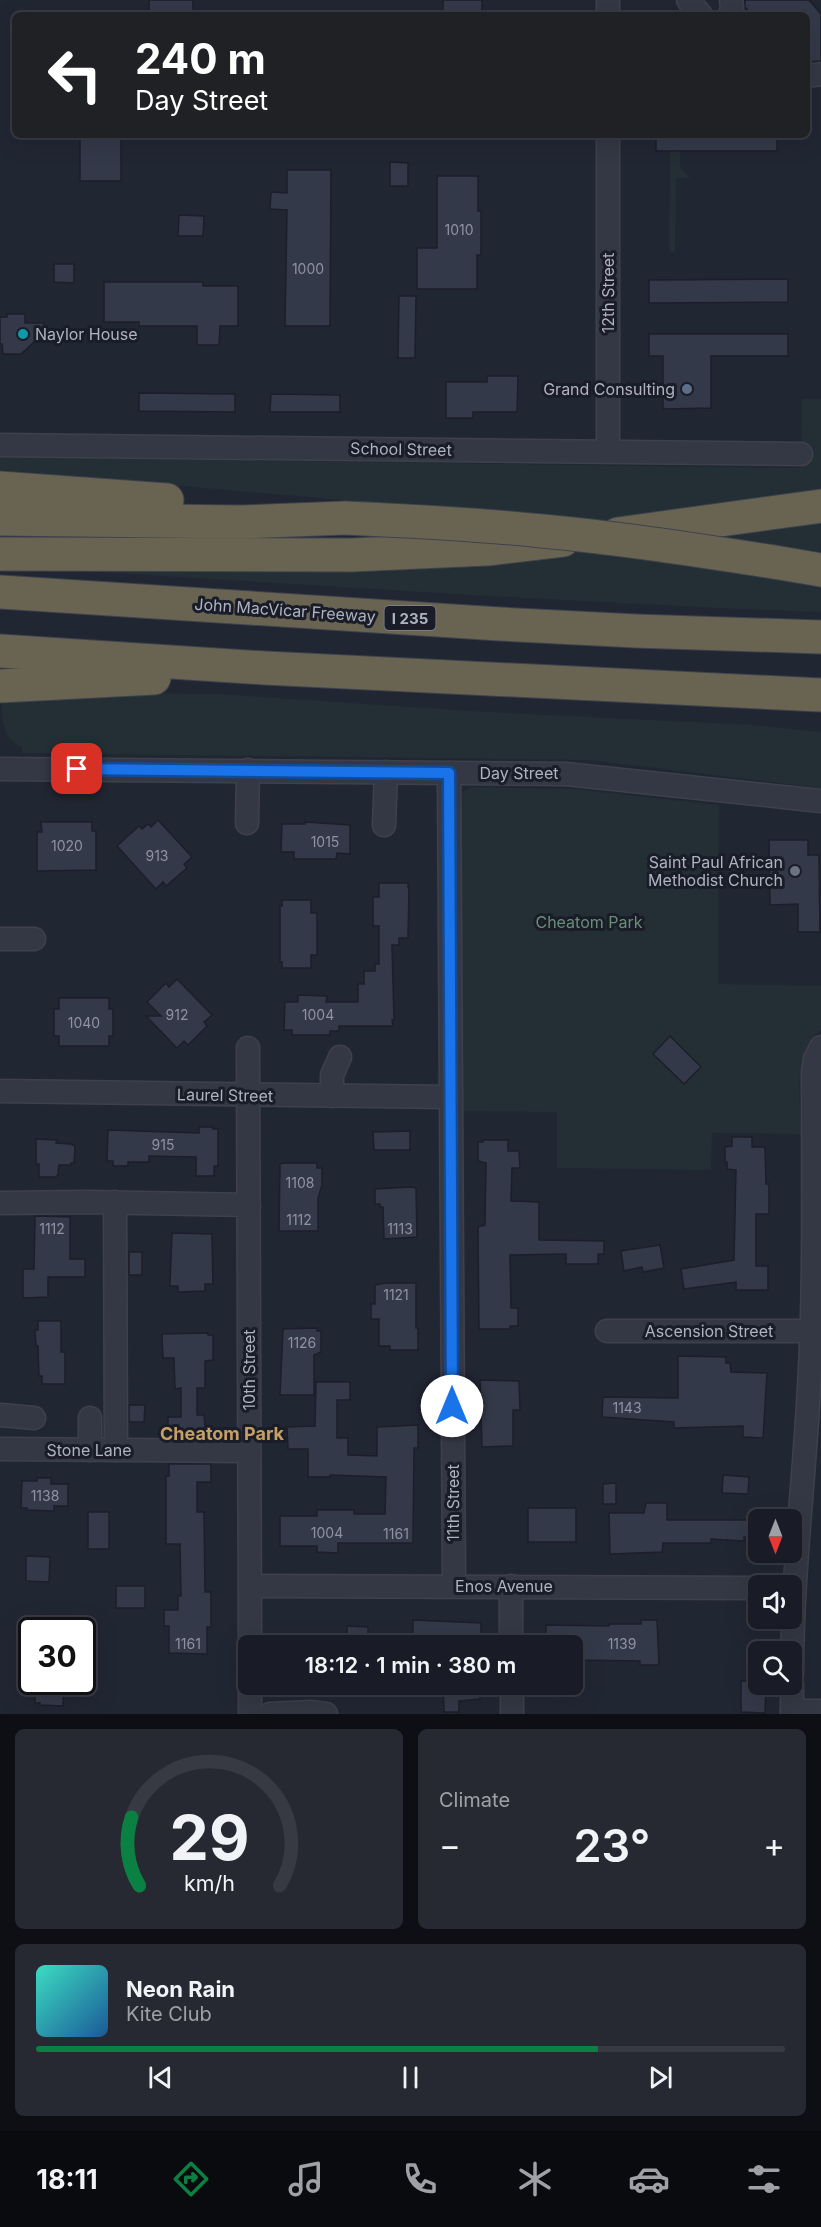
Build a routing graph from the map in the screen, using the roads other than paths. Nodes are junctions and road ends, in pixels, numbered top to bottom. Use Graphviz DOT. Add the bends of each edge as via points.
graph roads {
  1 [pos="688,0"];
  2 [pos="698,12"];
  3 [pos="608,138"];
  4 [pos="0,445"];
  5 [pos="608,451"];
  6 [pos="801,454"];
  7 [pos="0,488"];
  8 [pos="821,506"];
  9 [pos="342,518"];
  10 [pos="0,519"];
  11 [pos="0,554"];
  12 [pos="821,570"];
  13 [pos="0,592"];
  14 [pos="821,636"];
  15 [pos="0,651"];
  16 [pos="266,668"];
  17 [pos="0,686"];
  18 [pos="814,698"];
  19 [pos="0,769"];
  20 [pos="248,770"];
  21 [pos="386,772"];
  22 [pos="449,773"];
  23 [pos="821,801"];
  24 [pos="247,823"];
  25 [pos="384,825"];
  26 [pos="0,939"];
  27 [pos="34,939"];
  28 [pos="248,1047"];
  29 [pos="821,1047"];
  30 [pos="339,1057"];
  31 [pos="0,1091"];
  32 [pos="248,1095"];
  33 [pos="332,1096"];
  34 [pos="450,1097"];
  35 [pos="115,1202"];
  36 [pos="0,1203"];
  37 [pos="249,1205"];
  38 [pos="607,1331"];
  39 [pos="812,1331"];
  40 [pos="0,1415"];
  41 [pos="34,1418"];
  42 [pos="90,1418"];
  43 [pos="0,1449"];
  44 [pos="90,1450"];
  45 [pos="116,1450"];
  46 [pos="249,1451"];
  47 [pos="794,1575"];
  48 [pos="250,1586"];
  49 [pos="454,1586"];
  50 [pos="511,1586"];
  51 [pos="748,1588"];
  52 [pos="250,1635"];
  53 [pos="511,1635"];
  54 [pos="250,1695"];
  55 [pos="512,1695"];
  56 [pos="792,1695"];
  57 [pos="821,1711"];
  58 [pos="792,1712"];
  59 [pos="250,1714"];
  60 [pos="270,1714"];
  61 [pos="326,1714"];
  62 [pos="512,1714"];
  1 -- 2 [label="street"];
  3 -- 5 [label="street, 12th Street"];
  4 -- 5 [label="street, School Street"];
  5 -- 6 [label="street, School Street"];
  7 -- 9 [label="highway" via="244,505"];
  8 -- 11 [label="highway" via="522,545 416,554"];
  9 -- 10 [label="highway" via="240,522"];
  9 -- 12 [label="highway, bridge" via="542,531 659,544"];
  13 -- 14 [label="highway, John MacVicar Freeway / I 235" via="636,631"];
  15 -- 16 [label="highway"];
  16 -- 17 [label="highway" via="137,680"];
  16 -- 18 [label="highway"];
  19 -- 20 [label="street, Day Street"];
  20 -- 21 [label="street, Day Street"];
  20 -- 24 [label="street"];
  21 -- 22 [label="street, Day Street"];
  21 -- 25 [label="street"];
  22 -- 23 [label="street, Day Street" via="566,774"];
  22 -- 34 [label="street, 11th Street"];
  26 -- 27 [label="street"];
  28 -- 32 [label="street, 10th Street"];
  29 -- 39 [label="street" via="813,1072"];
  30 -- 33 [label="street" via="332,1075"];
  31 -- 32 [label="street, Laurel Street"];
  32 -- 33 [label="street, Laurel Street"];
  32 -- 37 [label="street, 10th Street"];
  33 -- 34 [label="street, Laurel Street"];
  34 -- 49 [label="street, 11th Street"];
  35 -- 36 [label="street"];
  35 -- 37 [label="street"];
  35 -- 45 [label="street"];
  37 -- 46 [label="street, 10th Street"];
  38 -- 39 [label="street, Ascension Street"];
  39 -- 47 [label="street"];
  40 -- 41 [label="street"];
  42 -- 44 [label="street"];
  43 -- 44 [label="street, Stone Lane"];
  44 -- 45 [label="street, Stone Lane"];
  45 -- 46 [label="street, Stone Lane"];
  46 -- 48 [label="street, 10th Street"];
  48 -- 49 [label="street, Enos Avenue"];
  48 -- 52 [label="street, 10th Street"];
  49 -- 50 [label="street, Enos Avenue"];
  50 -- 51 [label="street, Enos Avenue"];
  50 -- 53 [label="street"];
  54 -- 59 [label="street"];
  55 -- 62 [label="street"];
  56 -- 58 [label="street"];
  57 -- 58 [label="street"];
  60 -- 61 [label="street"];
}
